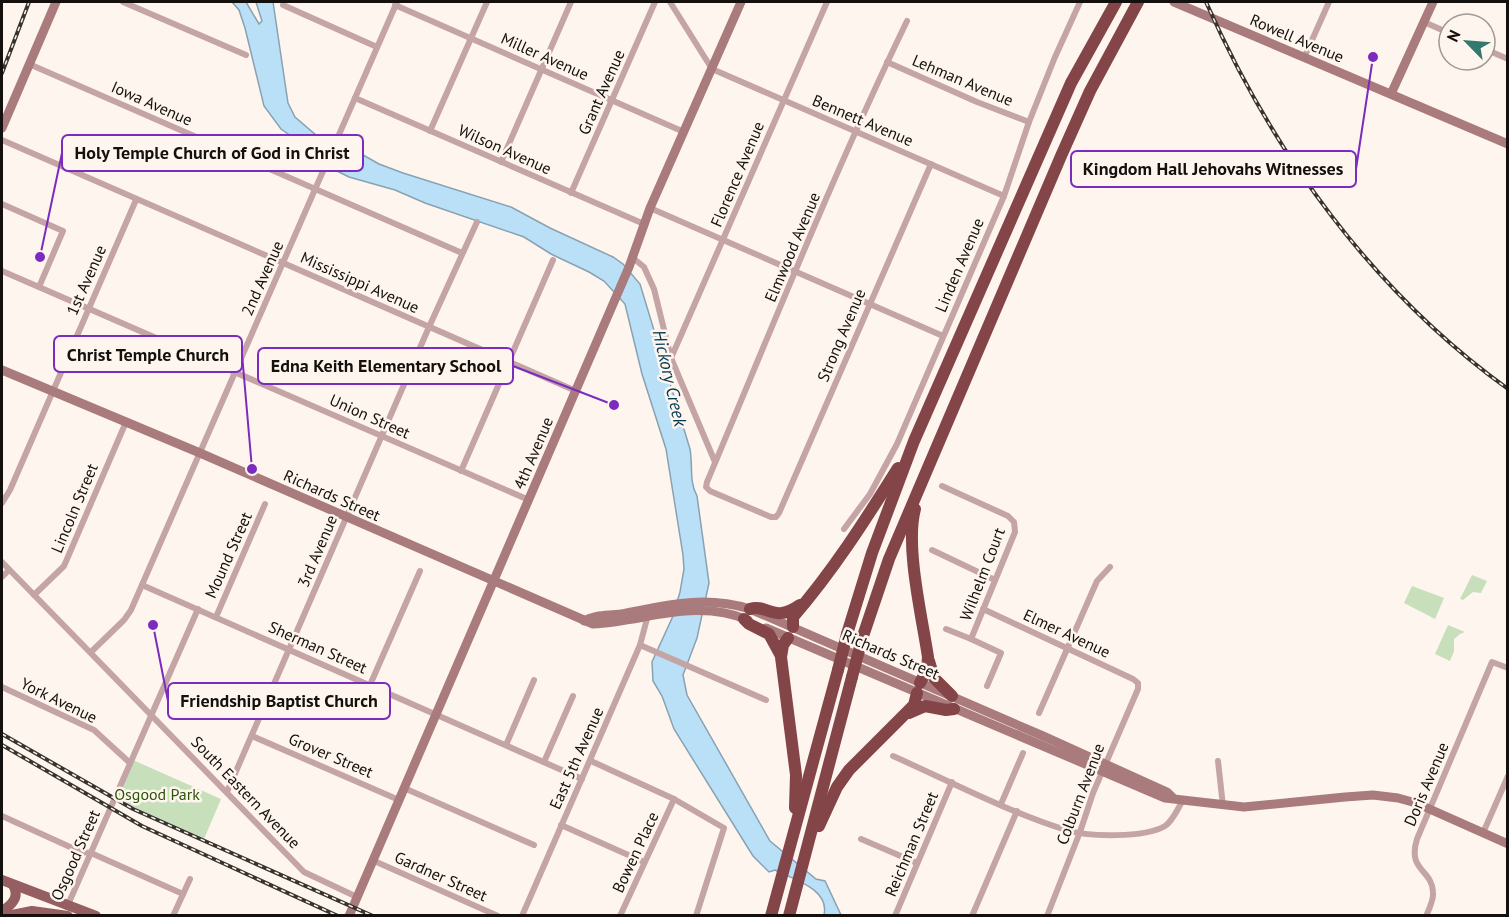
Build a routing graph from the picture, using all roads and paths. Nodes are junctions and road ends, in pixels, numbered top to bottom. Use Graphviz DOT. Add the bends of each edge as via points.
graph roads {
  1 [pos="56,2"];
  2 [pos="123,2"];
  3 [pos="487,2"];
  4 [pos="571,2"];
  5 [pos="655,2"];
  6 [pos="670,2"];
  7 [pos="741,2"];
  8 [pos="827,2"];
  9 [pos="1080,2"];
  10 [pos="1116,2"];
  11 [pos="1174,2"];
  12 [pos="1329,2"];
  13 [pos="1433,2"];
  14 [pos="396,3"];
  15 [pos="137,4"];
  16 [pos="1136,4"];
  17 [pos="283,5"];
  18 [pos="907,21"];
  19 [pos="1424,22"];
  20 [pos="1437,28"];
  21 [pos="471,38"];
  22 [pos="377,47"];
  23 [pos="246,55"];
  24 [pos="1304,58"];
  25 [pos="887,62"];
  26 [pos="29,64"];
  27 [pos="542,69"];
  28 [pos="712,69"];
  29 [pos="1391,94"];
  30 [pos="355,98"];
  31 [pos="612,100"];
  32 [pos="783,100"];
  33 [pos="1029,122"];
  34 [pos="2,128"];
  35 [pos="430,131"];
  36 [pos="857,131"];
  37 [pos="684,132"];
  38 [pos="2,140"];
  39 [pos="1508,144"];
  40 [pos="501,162"];
  41 [pos="931,164"];
  42 [pos="315,190"];
  43 [pos="571,192"];
  44 [pos="1004,196"];
  45 [pos="136,200"];
  46 [pos="2,204"];
  47 [pos="650,208"];
  48 [pos="477,222"];
  49 [pos="644,224"];
  50 [pos="723,239"];
  51 [pos="462,253"];
  52 [pos="553,260"];
  53 [pos="283,262"];
  54 [pos="631,263"];
  55 [pos="2,271"];
  56 [pos="796,271"];
  57 [pos="39,287"];
  58 [pos="869,304"];
  59 [pos="88,309"];
  60 [pos="429,327"];
  61 [pos="943,336"];
  62 [pos="671,358"];
  63 [pos="508,362"];
  64 [pos="2,370"];
  65 [pos="235,372"];
  66 [pos="52,391"];
  67 [pos="576,391"];
  68 [pos="126,422"];
  69 [pos="382,436"];
  70 [pos="914,441"];
  71 [pos="200,453"];
  72 [pos="715,462"];
  73 [pos="927,467"];
  74 [pos="461,471"];
  75 [pos="942,486"];
  76 [pos="706,487"];
  77 [pos="529,500"];
  78 [pos="2,503"];
  79 [pos="265,504"];
  80 [pos="346,517"];
  81 [pos="844,529"];
  82 [pos="932,550"];
  83 [pos="2,562"];
  84 [pos="1110,567"];
  85 [pos="9,570"];
  86 [pos="420,571"];
  87 [pos="2,577"];
  88 [pos="994,580"];
  89 [pos="494,582"];
  90 [pos="142,585"];
  91 [pos="34,595"];
  92 [pos="809,599"];
  93 [pos="198,609"];
  94 [pos="983,609"];
  95 [pos="648,612"];
  96 [pos="747,614"];
  97 [pos="216,617"];
  98 [pos="946,629"];
  99 [pos="791,633"];
  100 [pos="971,639"];
  101 [pos="640,645"];
  102 [pos="290,649"];
  103 [pos="1068,649"];
  104 [pos="91,652"];
  105 [pos="781,657"];
  106 [pos="928,657"];
  107 [pos="1508,668"];
  108 [pos="534,680"];
  109 [pos="1138,683"];
  110 [pos="370,685"];
  111 [pos="987,686"];
  112 [pos="2,687"];
  113 [pos="919,688"];
  114 [pos="573,696"];
  115 [pos="952,696"];
  116 [pos="766,700"];
  117 [pos="954,709"];
  118 [pos="437,713"];
  119 [pos="1039,713"];
  120 [pos="905,715"];
  121 [pos="152,716"];
  122 [pos="252,736"];
  123 [pos="506,745"];
  124 [pos="1023,753"];
  125 [pos="893,756"];
  126 [pos="591,760"];
  127 [pos="1218,761"];
  128 [pos="544,762"];
  129 [pos="130,763"];
  130 [pos="1104,768"];
  131 [pos="1508,776"];
  132 [pos="582,779"];
  133 [pos="952,782"];
  134 [pos="404,788"];
  135 [pos="227,792"];
  136 [pos="674,799"];
  137 [pos="1178,799"];
  138 [pos="399,800"];
  139 [pos="1001,804"];
  140 [pos="1223,806"];
  141 [pos="1429,809"];
  142 [pos="1017,811"];
  143 [pos="2,816"];
  144 [pos="561,825"];
  145 [pos="1080,832"];
  146 [pos="1483,833"];
  147 [pos="792,834"];
  148 [pos="861,839"];
  149 [pos="1508,844"];
  150 [pos="534,845"];
  151 [pos="808,845"];
  152 [pos="91,852"];
  153 [pos="372,860"];
  154 [pos="644,862"];
  155 [pos="917,863"];
  156 [pos="190,879"];
  157 [pos="2,880"];
  158 [pos="13,885"];
  159 [pos="183,894"];
  160 [pos="357,897"];
  161 [pos="790,910"];
  162 [pos="2,911"];
  163 [pos="67,912"];
  164 [pos="7,915"];
  165 [pos="96,915"];
  166 [pos="173,915"];
  167 [pos="349,915"];
  168 [pos="498,915"];
  169 [pos="522,915"];
  170 [pos="620,915"];
  171 [pos="696,915"];
  172 [pos="771,915"];
  173 [pos="895,915"];
  174 [pos="972,915"];
  175 [pos="1047,915"];
  176 [pos="1426,915"];
  1 -- 26 [label="street"];
  2 -- 15 [label="street"];
  3 -- 21 [label="street"];
  4 -- 27 [label="street"];
  5 -- 31 [label="street, Grant Avenue"];
  6 -- 28 [label="street"];
  7 -- 28 [label="street, 4th Avenue"];
  8 -- 32 [label="street, Florence Avenue"];
  9 -- 33 [label="street, Linden Avenue"];
  10 -- 70 [label="highway" via="1071,84"];
  11 -- 24 [label="street, Rowell Avenue"];
  12 -- 24 [label="street"];
  13 -- 19 [label="street"];
  14 -- 21 [label="street, Miller Avenue"];
  14 -- 22 [label="street, 2nd Avenue"];
  15 -- 23 [label="street"];
  16 -- 73 [label="highway" via="1090,91"];
  17 -- 22 [label="street"];
  18 -- 25 [label="street, Elmwood Avenue"];
  19 -- 20 [label="street"];
  19 -- 29 [label="street"];
  21 -- 27 [label="street, Miller Avenue"];
  21 -- 35 [label="street"];
  22 -- 30 [label="street, 2nd Avenue"];
  24 -- 29 [label="street, Rowell Avenue"];
  25 -- 33 [label="street, Lehman Avenue"];
  25 -- 36 [label="street, Elmwood Avenue"];
  26 -- 34 [label="street"];
  26 -- 42 [label="street, Iowa Avenue"];
  27 -- 31 [label="street, Miller Avenue"];
  27 -- 40 [label="street"];
  28 -- 32 [label="street, Bennett Avenue"];
  28 -- 37 [label="street, 4th Avenue"];
  29 -- 39 [label="street, Rowell Avenue"];
  30 -- 35 [label="street, Wilson Avenue"];
  30 -- 42 [label="street, 2nd Avenue"];
  31 -- 37 [label="street, Miller Avenue"];
  31 -- 43 [label="street, Grant Avenue"];
  32 -- 36 [label="street, Bennett Avenue"];
  32 -- 50 [label="street, Florence Avenue"];
  33 -- 44 [label="street, Linden Avenue"];
  35 -- 40 [label="street, Wilson Avenue"];
  36 -- 41 [label="street, Bennett Avenue"];
  36 -- 56 [label="street, Elmwood Avenue"];
  37 -- 47 [label="street, 4th Avenue"];
  38 -- 45 [label="street, Mississippi Avenue"];
  40 -- 43 [label="street, Wilson Avenue"];
  41 -- 44 [label="street, Bennett Avenue"];
  41 -- 58 [label="street, Strong Avenue"];
  42 -- 51 [label="street, Iowa Avenue"];
  42 -- 53 [label="street, 2nd Avenue"];
  43 -- 49 [label="street, Wilson Avenue"];
  44 -- 61 [label="street, Linden Avenue"];
  45 -- 53 [label="street, Mississippi Avenue"];
  45 -- 59 [label="street, 1st Avenue"];
  46 -- 57 [label="street" via="63,231"];
  47 -- 49 [label="street, 4th Avenue"];
  47 -- 50 [label="street"];
  48 -- 51 [label="street, 3rd Avenue"];
  49 -- 54 [label="street, 4th Avenue"];
  50 -- 56 [label="street"];
  50 -- 62 [label="street, Florence Avenue"];
  51 -- 60 [label="street, 3rd Avenue"];
  52 -- 63 [label="street"];
  53 -- 60 [label="street, Mississippi Avenue"];
  53 -- 65 [label="street, 2nd Avenue"];
  54 -- 62 [label="street" via="644,267 654,289"];
  54 -- 67 [label="street, 4th Avenue"];
  55 -- 57 [label="street, Union Street"];
  56 -- 58 [label="street"];
  56 -- 72 [label="street, Elmwood Avenue"];
  57 -- 59 [label="street, Union Street"];
  58 -- 61 [label="street"];
  58 -- 76 [label="street, Strong Avenue" via="776,517"];
  59 -- 65 [label="street, Union Street"];
  59 -- 66 [label="street, 1st Avenue"];
  60 -- 63 [label="street, Mississippi Avenue"];
  60 -- 69 [label="street, 3rd Avenue"];
  61 -- 81 [label="street, Linden Avenue" via="885,467"];
  62 -- 72 [label="street"];
  63 -- 67 [label="street, Mississippi Avenue"];
  63 -- 74 [label="street"];
  64 -- 66 [label="street, Richards Street"];
  65 -- 69 [label="street, Union Street"];
  65 -- 71 [label="street, 2nd Avenue"];
  66 -- 68 [label="street, Richards Street"];
  66 -- 78 [label="street, 1st Avenue"];
  67 -- 77 [label="street, 4th Avenue"];
  68 -- 71 [label="street, Richards Street"];
  68 -- 91 [label="street, Lincoln Street" via="64,566"];
  69 -- 74 [label="street, Union Street"];
  69 -- 80 [label="street, 3rd Avenue"];
  70 -- 92 [label="highway" via="866,520"];
  70 -- 147 [label="highway, bridge" via="872,553"];
  71 -- 80 [label="street, Richards Street"];
  71 -- 90 [label="street, 2nd Avenue"];
  72 -- 76 [label="street, Elmwood Avenue"];
  73 -- 106 [label="highway" via="913,517 912,546"];
  73 -- 151 [label="highway, bridge" via="889,559 862,639"];
  74 -- 77 [label="street, Union Street"];
  75 -- 88 [label="street, Wilhelm Court" via="1014,522 1015,532"];
  77 -- 89 [label="street, 4th Avenue"];
  79 -- 97 [label="street, Mound Street"];
  80 -- 89 [label="street, Richards Street"];
  80 -- 102 [label="street, 3rd Avenue"];
  82 -- 88 [label="street"];
  83 -- 85 [label="street, South Eastern Avenue"];
  84 -- 103 [label="street" via="1098,581"];
  85 -- 87 [label="street"];
  85 -- 91 [label="street, South Eastern Avenue"];
  86 -- 110 [label="street"];
  88 -- 94 [label="street, Wilhelm Court"];
  89 -- 95 [label="street, Richards Street" via="593,624 614,623"];
  89 -- 118 [label="street, 4th Avenue"];
  90 -- 93 [label="street, Sherman Street"];
  90 -- 104 [label="street, 2nd Avenue" via="124,620"];
  91 -- 104 [label="street, South Eastern Avenue"];
  92 -- 96 [label="highway" via="780,614 755,607"];
  92 -- 99 [label="highway" via="793,617"];
  93 -- 97 [label="street, Sherman Street"];
  93 -- 121 [label="street, Osgood Street"];
  94 -- 100 [label="street, Wilhelm Court"];
  94 -- 103 [label="street, Elmer Avenue"];
  95 -- 96 [label="street, Richards Street" via="731,603"];
  95 -- 101 [label="street, East 5th Avenue"];
  96 -- 99 [label="street, Richards Street"];
  96 -- 105 [label="highway" via="749,624 769,634"];
  97 -- 102 [label="street, Sherman Street"];
  98 -- 100 [label="street"];
  99 -- 105 [label="highway"];
  99 -- 113 [label="street, Richards Street" via="871,672"];
  100 -- 111 [label="street, Wilhelm Court" via="1001,653"];
  101 -- 116 [label="street"];
  101 -- 126 [label="street, East 5th Avenue"];
  102 -- 110 [label="street, Sherman Street"];
  102 -- 122 [label="street, 3rd Avenue"];
  103 -- 109 [label="street, Elmer Avenue"];
  103 -- 119 [label="street"];
  104 -- 121 [label="street, South Eastern Avenue"];
  105 -- 147 [label="highway" via="796,775"];
  106 -- 113 [label="highway"];
  106 -- 115 [label="highway" via="934,678"];
  107 -- 141 [label="street, Doris Avenue" via="1492,662"];
  108 -- 123 [label="street"];
  109 -- 130 [label="street, Colburn Avenue"];
  110 -- 118 [label="street, Sherman Street"];
  112 -- 129 [label="street, York Avenue" via="94,730"];
  113 -- 115 [label="street, Richards Street"];
  113 -- 117 [label="street, Richards Street"];
  113 -- 120 [label="highway" via="914,705"];
  114 -- 128 [label="street"];
  115 -- 130 [label="street, Richards Street"];
  117 -- 120 [label="highway" via="925,706"];
  117 -- 130 [label="street, Richards Street"];
  118 -- 123 [label="street, Sherman Street"];
  118 -- 134 [label="street, 4th Avenue"];
  120 -- 151 [label="highway" via="849,770"];
  121 -- 129 [label="street, Osgood Street"];
  121 -- 135 [label="street, South Eastern Avenue"];
  122 -- 135 [label="street, 3rd Avenue"];
  122 -- 138 [label="street, Grover Street"];
  123 -- 128 [label="street, Sherman Street"];
  124 -- 139 [label="street"];
  125 -- 133 [label="street"];
  126 -- 132 [label="street, East 5th Avenue"];
  126 -- 136 [label="street"];
  127 -- 140 [label="street"];
  128 -- 132 [label="street, Sherman Street"];
  129 -- 152 [label="street, Osgood Street"];
  130 -- 137 [label="street, Richards Street" via="1165,798"];
  130 -- 145 [label="street, Colburn Avenue"];
  131 -- 146 [label="street"];
  132 -- 144 [label="street, East 5th Avenue"];
  133 -- 139 [label="street"];
  133 -- 155 [label="street, Reichman Street"];
  134 -- 138 [label="street, 4th Avenue"];
  134 -- 150 [label="street"];
  135 -- 160 [label="street, South Eastern Avenue" via="304,872"];
  136 -- 154 [label="street, Bowen Place"];
  136 -- 171 [label="street" via="724,828"];
  137 -- 140 [label="street, Richards Street"];
  137 -- 145 [label="street" via="1167,825 1153,831"];
  138 -- 153 [label="street, 4th Avenue"];
  139 -- 142 [label="street"];
  140 -- 141 [label="street, Richards Street" via="1373,795 1398,798"];
  141 -- 146 [label="street, Richards Street"];
  141 -- 176 [label="street, Doris Avenue" via="1414,847 1414,860 1434,892"];
  142 -- 145 [label="street"];
  142 -- 174 [label="street"];
  143 -- 152 [label="street" via="81,852"];
  144 -- 154 [label="street"];
  144 -- 169 [label="street, East 5th Avenue"];
  145 -- 175 [label="street, Colburn Avenue"];
  146 -- 149 [label="street, Richards Street"];
  147 -- 172 [label="highway"];
  148 -- 155 [label="street"];
  151 -- 161 [label="highway"];
  152 -- 159 [label="street"];
  152 -- 163 [label="street, Osgood Street"];
  153 -- 160 [label="street, 4th Avenue"];
  153 -- 168 [label="street, Gardner Street"];
  154 -- 170 [label="street, Bowen Place"];
  155 -- 173 [label="street, Reichman Street"];
  156 -- 159 [label="street"];
  157 -- 158 [label="main road"];
  158 -- 162 [label="main road" via="15,899"];
  158 -- 163 [label="main road"];
  159 -- 166 [label="street"];
  160 -- 167 [label="street, 4th Avenue"];
  163 -- 164 [label="main road"];
  163 -- 165 [label="main road"];
}
